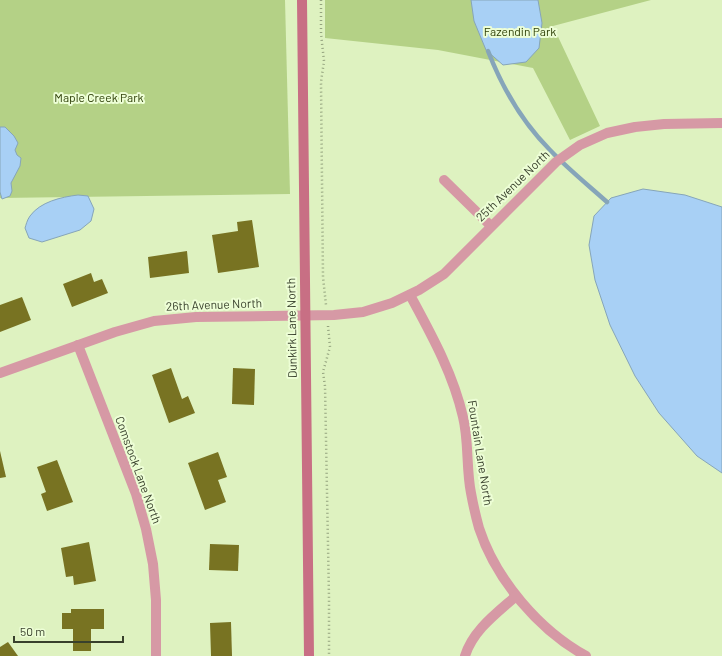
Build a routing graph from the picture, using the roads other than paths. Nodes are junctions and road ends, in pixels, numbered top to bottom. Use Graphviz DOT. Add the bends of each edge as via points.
graph roads {
  1 [pos="302,0"];
  2 [pos="722,123"];
  3 [pos="444,180"];
  4 [pos="491,226"];
  5 [pos="410,295"];
  6 [pos="305,315"];
  7 [pos="78,345"];
  8 [pos="0,373"];
  9 [pos="516,596"];
  10 [pos="156,656"];
  11 [pos="309,656"];
  12 [pos="465,656"];
  13 [pos="586,656"];
  1 -- 6 [label="street, Dunkirk Lane North"];
  2 -- 4 [label="street, 25th Avenue North" via="636,127 607,133 580,145 556,162"];
  3 -- 4 [label="street"];
  4 -- 5 [label="street, 25th Avenue North" via="444,274"];
  5 -- 6 [label="street, 26th Avenue North" via="363,312"];
  5 -- 9 [label="street, Fountain Lane North" via="454,384 464,419 470,492 479,529 495,564"];
  6 -- 7 [label="street, 26th Avenue North" via="196,317 154,321"];
  6 -- 11 [label="street, Dunkirk Lane North"];
  7 -- 8 [label="street, 26th Avenue North"];
  7 -- 10 [label="street, Comstock Lane North" via="136,494 146,529 153,564"];
  9 -- 12 [label="street" via="481,628"];
  9 -- 13 [label="street, Fountain Lane North" via="542,624 571,648"];
}
